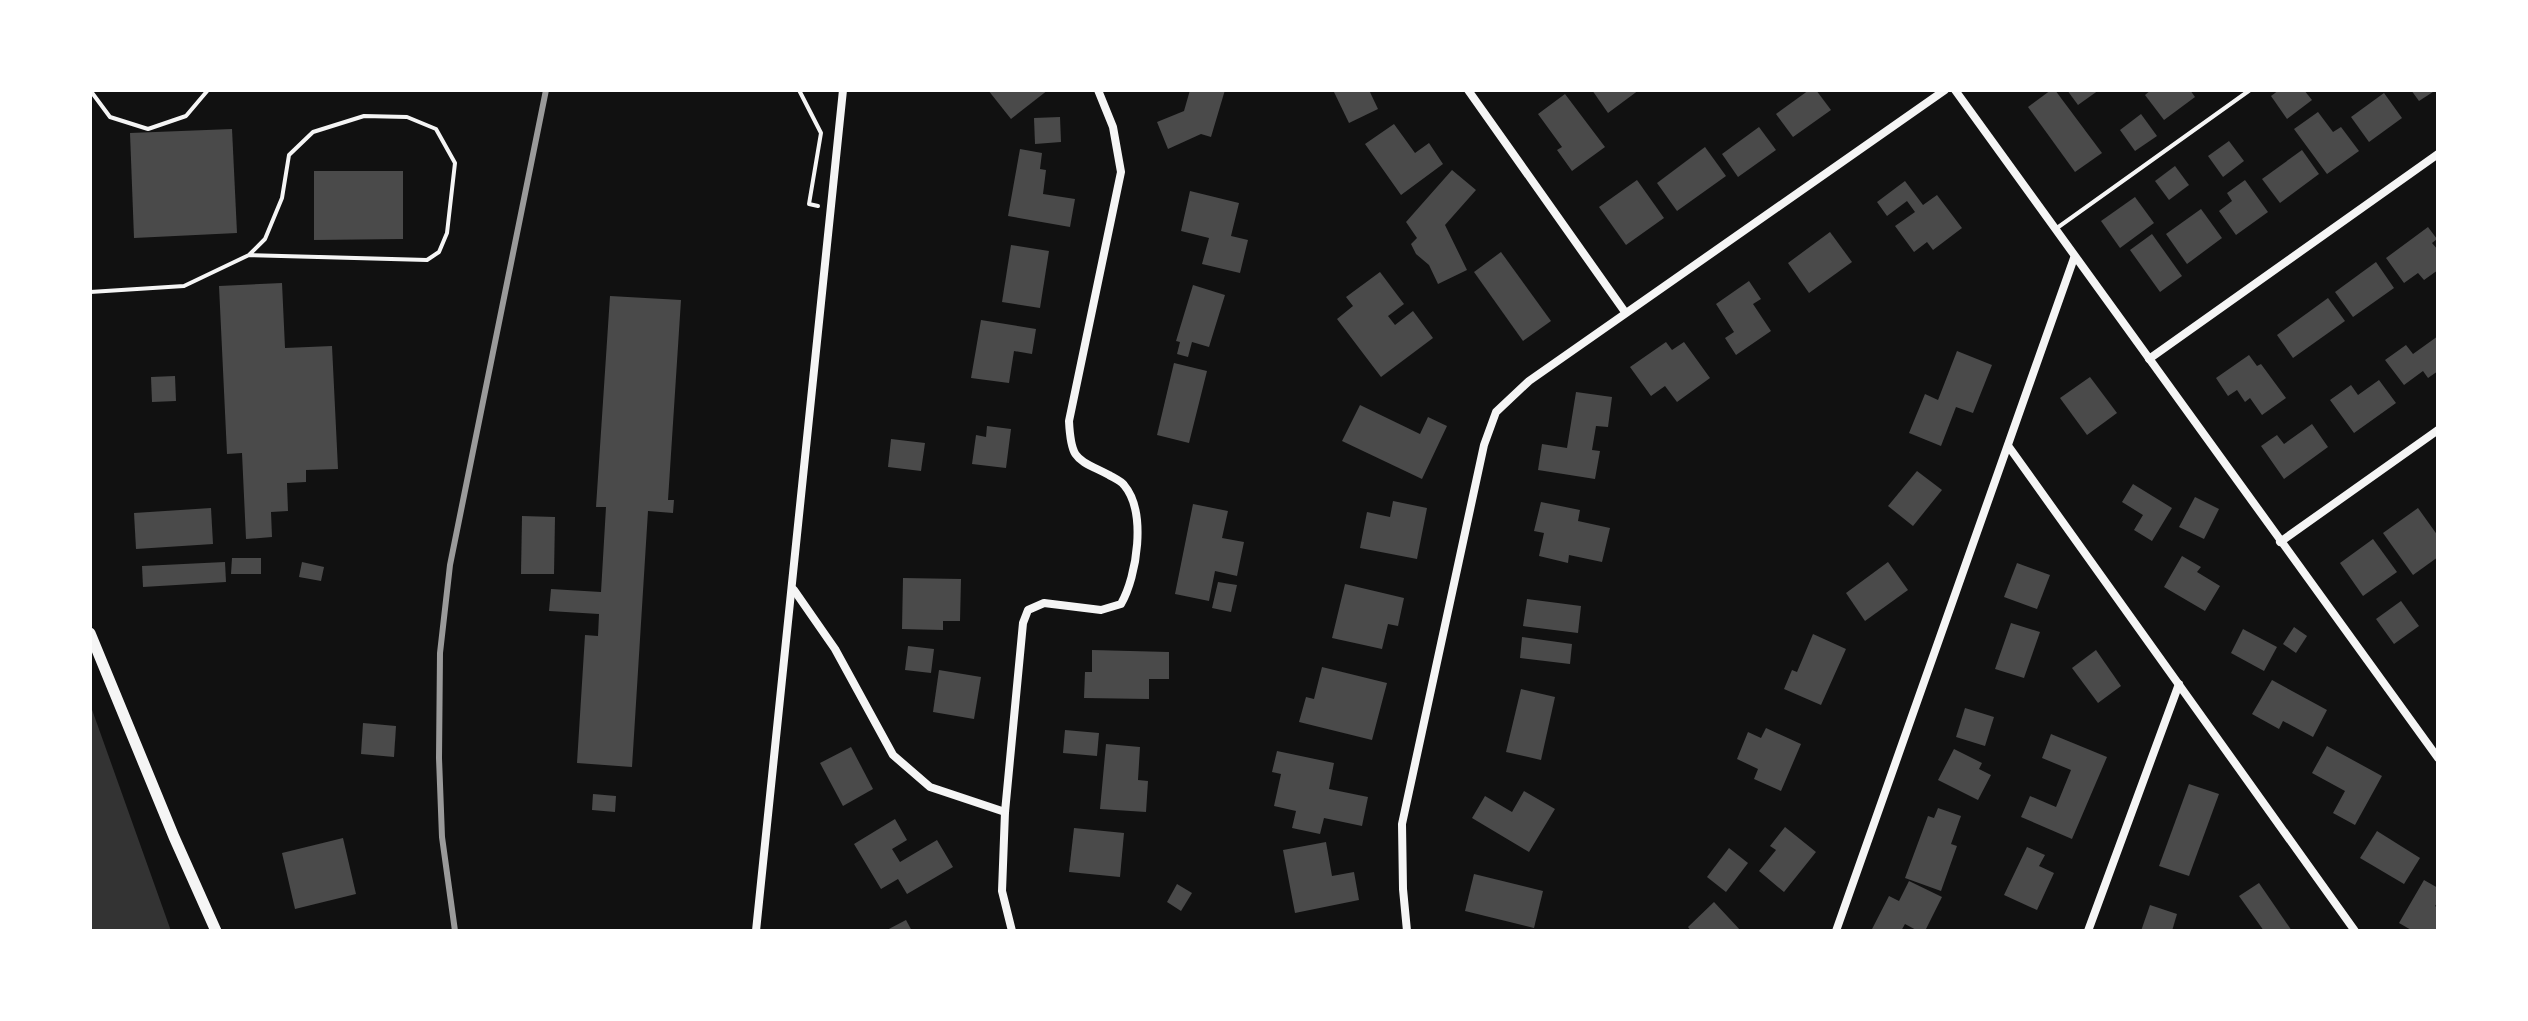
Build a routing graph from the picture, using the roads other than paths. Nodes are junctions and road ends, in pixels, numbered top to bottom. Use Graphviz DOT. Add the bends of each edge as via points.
graph roads {
  1 [pos="843,90"];
  2 [pos="1098,90"];
  3 [pos="1945,90"];
  4 [pos="1955,90"];
  5 [pos="2250,90"];
  6 [pos="1472,92"];
  7 [pos="2438,154"];
  8 [pos="2055,229"];
  9 [pos="249,255"];
  10 [pos="2074,258"];
  11 [pos="90,292"];
  12 [pos="1625,312"];
  13 [pos="2149,359"];
  14 [pos="2438,430"];
  15 [pos="2009,447"];
  16 [pos="2280,542"];
  17 [pos="794,590"];
  18 [pos="90,633"];
  19 [pos="2179,684"];
  20 [pos="2438,758"];
  21 [pos="1005,812"];
  22 [pos="2354,930"];
  23 [pos="216,931"];
  24 [pos="756,931"];
  25 [pos="1012,931"];
  26 [pos="1407,931"];
  27 [pos="1836,931"];
  28 [pos="2088,931"];
  1 -- 17 [label="street"];
  2 -- 21 [label="street" via="1113,127 1121,172 1069,421 1070,446 1079,460 1123,483 1134,501 1139,523 1131,588 1121,604 1101,610 1044,603 1028,610"];
  3 -- 12 [label="street"];
  4 -- 8 [label="street"];
  5 -- 8 [label="lane"];
  6 -- 12 [label="street"];
  7 -- 13 [label="street"];
  8 -- 10 [label="street"];
  9 -- 9 [label="lane" via="427,260 439,252 447,233 455,163 436,129 407,117 364,116 313,132 289,155 282,198 265,239"];
  9 -- 11 [label="lane" via="184,286"];
  10 -- 13 [label="street"];
  10 -- 15 [label="street"];
  12 -- 26 [label="street" via="1529,381 1496,412 1484,445 1402,824"];
  13 -- 16 [label="street"];
  14 -- 16 [label="street"];
  15 -- 19 [label="street"];
  15 -- 27 [label="street"];
  16 -- 20 [label="street"];
  17 -- 21 [label="street" via="835,649 893,755 930,787"];
  17 -- 24 [label="street"];
  18 -- 23 [label="street"];
  19 -- 22 [label="street"];
  19 -- 28 [label="street"];
  21 -- 25 [label="street" via="1002,891"];
}
